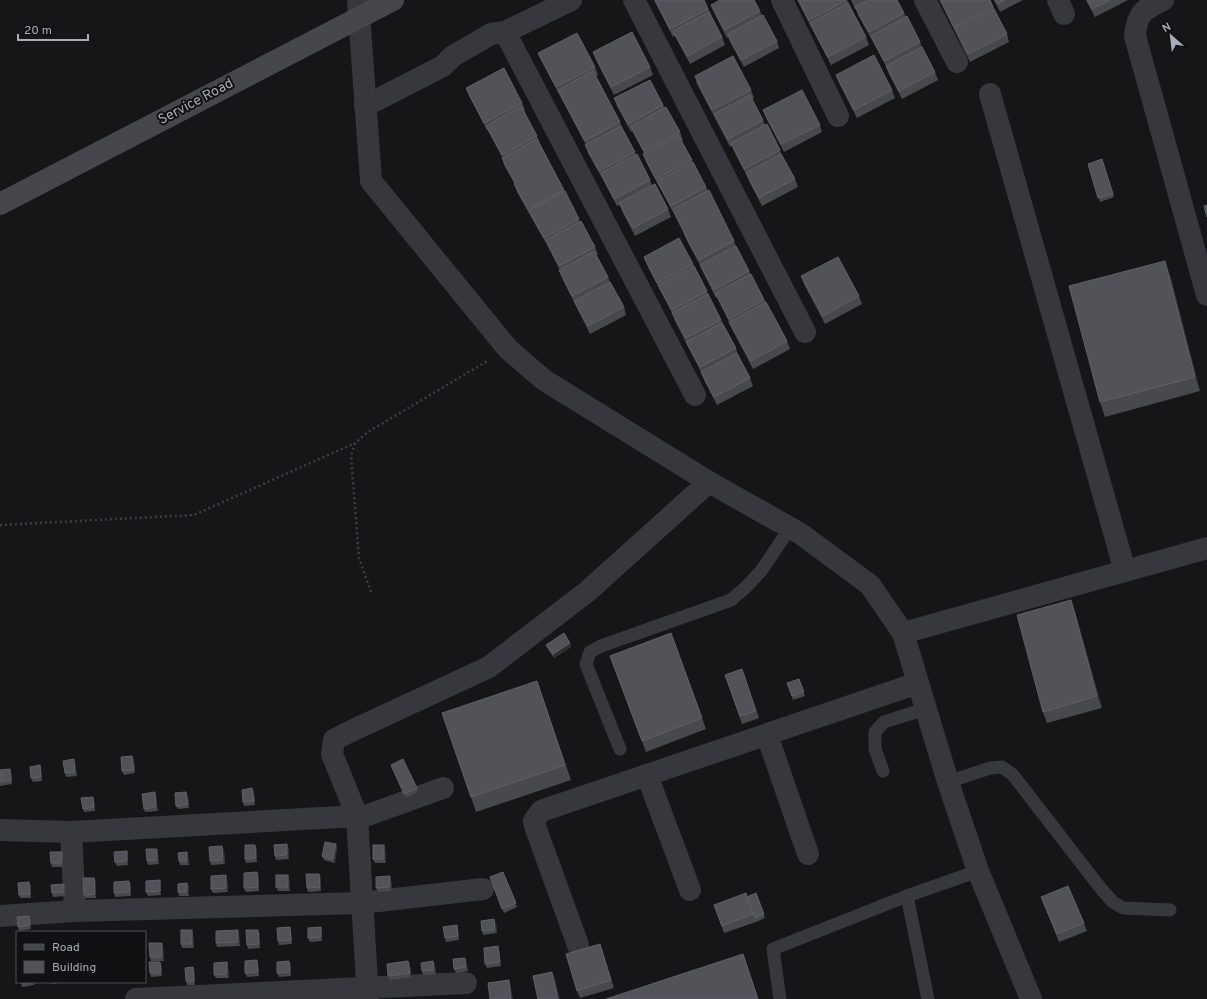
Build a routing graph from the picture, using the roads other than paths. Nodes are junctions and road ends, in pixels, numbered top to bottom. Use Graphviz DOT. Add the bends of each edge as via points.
graph roads {
  1 [pos="393,0"];
  2 [pos="571,0"];
  3 [pos="634,0"];
  4 [pos="782,0"];
  5 [pos="925,0"];
  6 [pos="1163,0"];
  7 [pos="359,8"];
  8 [pos="505,32"];
  9 [pos="957,62"];
  10 [pos="990,94"];
  11 [pos="365,106"];
  12 [pos="838,116"];
  13 [pos="0,204"];
  14 [pos="1207,295"];
  15 [pos="805,332"];
  16 [pos="695,395"];
  17 [pos="709,482"];
  18 [pos="790,528"];
  19 [pos="1207,548"];
  20 [pos="1125,571"];
  21 [pos="903,632"];
  22 [pos="918,684"];
  23 [pos="925,709"];
  24 [pos="767,735"];
  25 [pos="620,749"];
  26 [pos="883,771"];
  27 [pos="647,775"];
  28 [pos="948,782"];
  29 [pos="443,788"];
  30 [pos="357,818"];
  31 [pos="0,830"];
  32 [pos="71,832"];
  33 [pos="808,854"];
  34 [pos="978,871"];
  35 [pos="483,889"];
  36 [pos="690,890"];
  37 [pos="907,896"];
  38 [pos="361,903"];
  39 [pos="1170,910"];
  40 [pos="75,911"];
  41 [pos="0,916"];
  42 [pos="578,946"];
  43 [pos="466,983"];
  44 [pos="367,993"];
  45 [pos="136,999"];
  46 [pos="780,999"];
  47 [pos="928,999"];
  48 [pos="1031,999"];
  1 -- 7 [label="main road, Service Road"];
  2 -- 8 [label="street"];
  3 -- 15 [label="street"];
  4 -- 12 [label="street"];
  5 -- 9 [label="street"];
  6 -- 14 [label="street" via="1147,8 1137,20 1135,36"];
  7 -- 11 [label="street"];
  7 -- 13 [label="main road, Service Road"];
  8 -- 11 [label="street" via="493,45 459,64 444,66"];
  8 -- 16 [label="street"];
  10 -- 20 [label="street"];
  11 -- 17 [label="street" via="371,181 508,349 544,380"];
  17 -- 18 [label="street"];
  17 -- 30 [label="street" via="588,591 489,667 334,740 332,754"];
  18 -- 21 [label="street" via="870,585"];
  18 -- 25 [label="lane" via="761,571 731,600 590,652 586,664"];
  19 -- 20 [label="street"];
  20 -- 21 [label="street"];
  21 -- 22 [label="street"];
  22 -- 23 [label="street"];
  22 -- 24 [label="street"];
  23 -- 26 [label="lane" via="884,722 874,732 875,749"];
  23 -- 28 [label="street"];
  24 -- 27 [label="street"];
  24 -- 33 [label="street"];
  27 -- 36 [label="street"];
  27 -- 42 [label="street" via="541,811 534,821"];
  28 -- 34 [label="street"];
  28 -- 39 [label="lane" via="990,768 1002,767 1013,774 1113,902 1123,908"];
  29 -- 30 [label="street"];
  30 -- 32 [label="street"];
  30 -- 38 [label="street"];
  31 -- 32 [label="street"];
  32 -- 40 [label="street"];
  34 -- 37 [label="lane"];
  34 -- 48 [label="street"];
  35 -- 38 [label="street"];
  37 -- 46 [label="lane" via="773,949"];
  37 -- 47 [label="lane"];
  38 -- 40 [label="street"];
  38 -- 44 [label="street"];
  40 -- 41 [label="street"];
  43 -- 44 [label="street"];
  44 -- 45 [label="street"];
}
